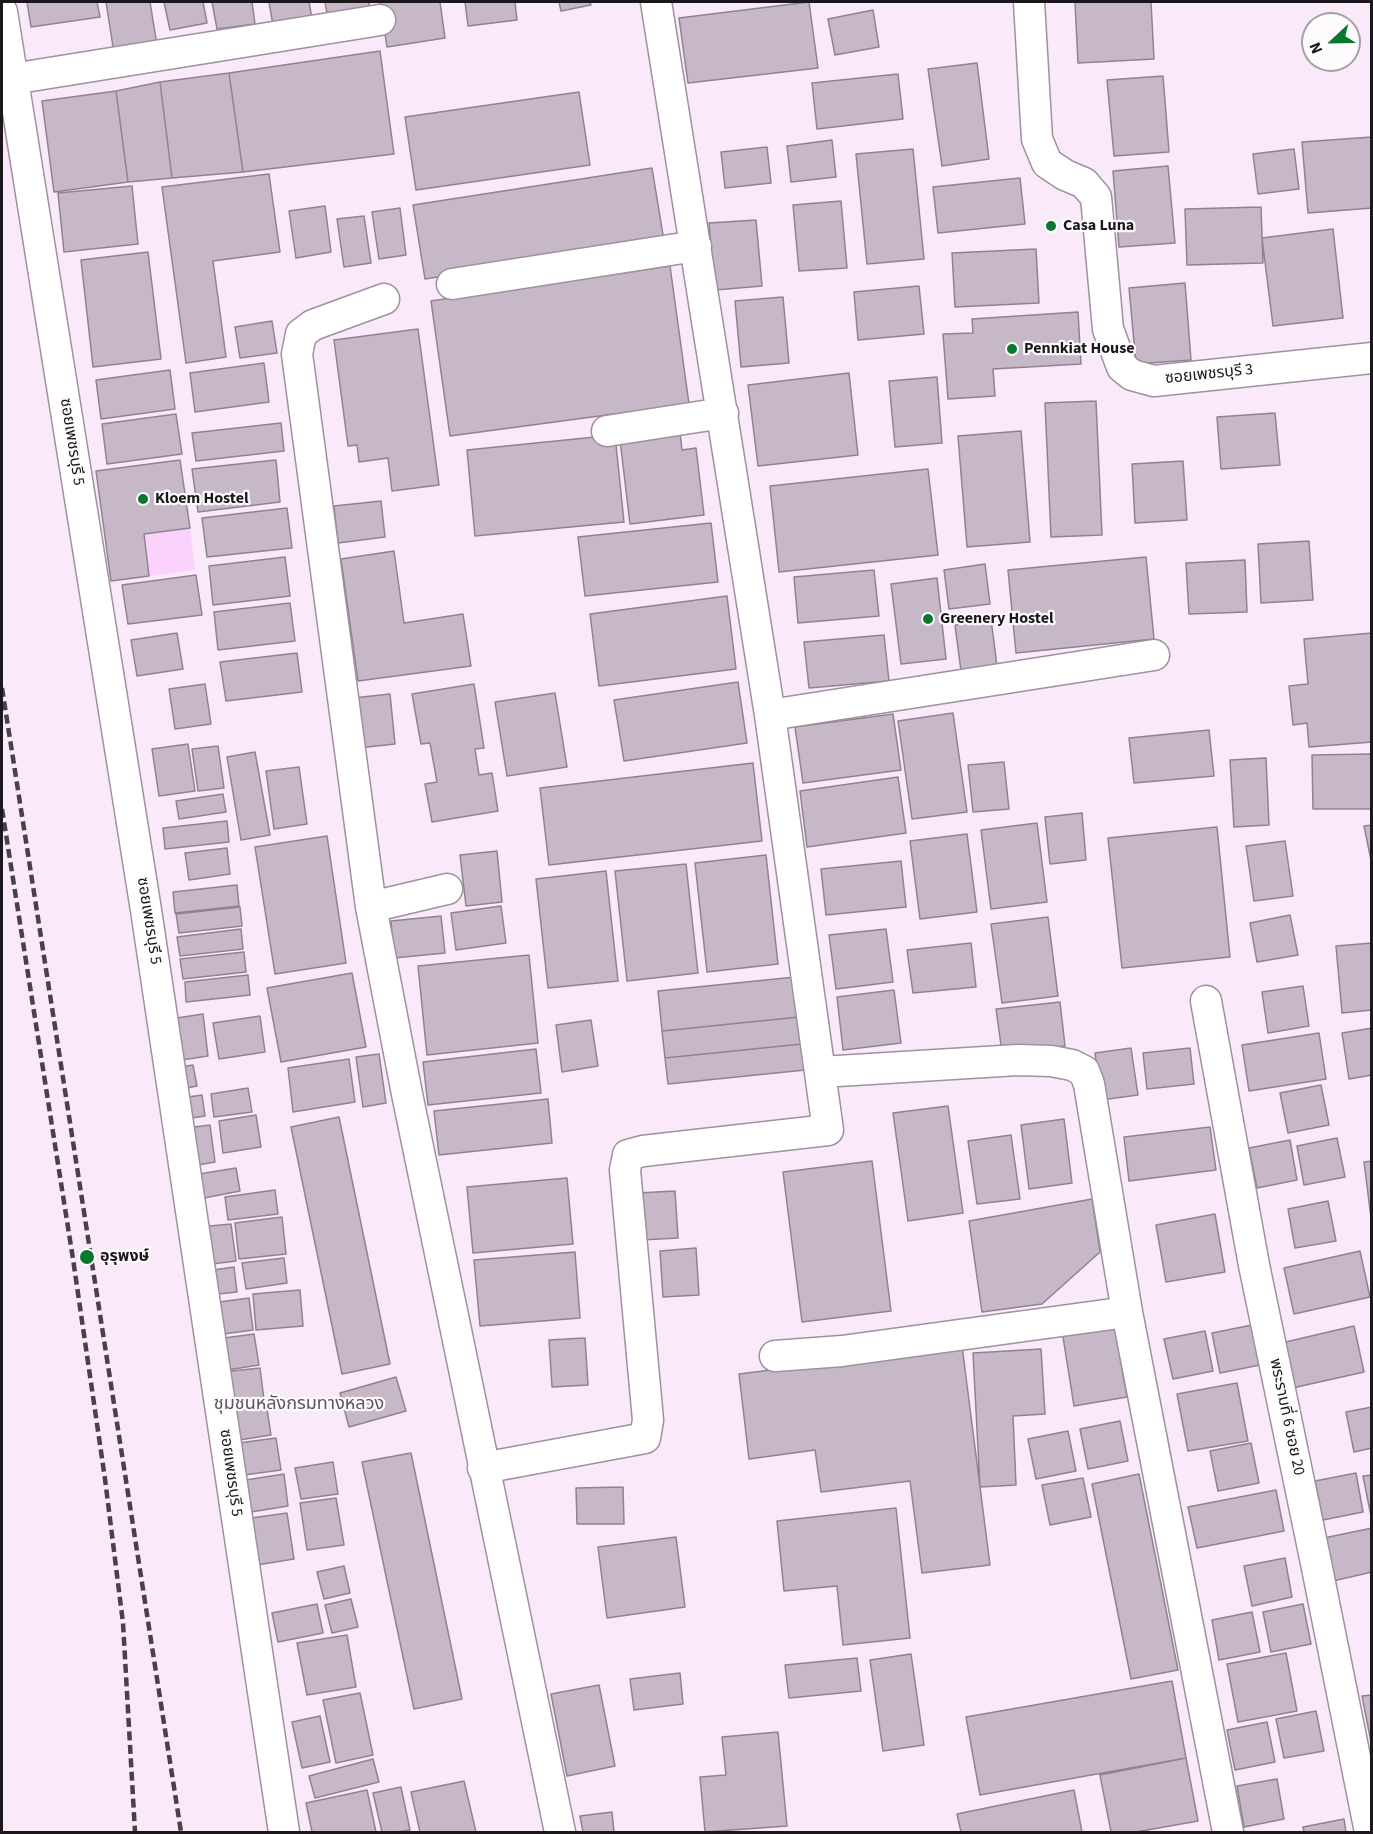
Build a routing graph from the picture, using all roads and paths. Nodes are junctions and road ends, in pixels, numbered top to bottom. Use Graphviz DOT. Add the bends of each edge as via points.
graph roads {
  1 [pos="656,2"];
  2 [pos="1029,2"];
  3 [pos="2,12"];
  4 [pos="380,20"];
  5 [pos="12,79"];
  6 [pos="696,246"];
  7 [pos="452,284"];
  8 [pos="384,299"];
  9 [pos="1371,358"];
  10 [pos="723,413"];
  11 [pos="607,431"];
  12 [pos="1154,655"];
  13 [pos="770,715"];
  14 [pos="447,890"];
  15 [pos="371,907"];
  16 [pos="1206,1001"];
  17 [pos="821,1072"];
  18 [pos="1127,1312"];
  19 [pos="775,1356"];
  20 [pos="483,1468"];
  21 [pos="284,1833"];
  22 [pos="560,1833"];
  23 [pos="1228,1833"];
  24 [pos="1370,1833"];
  1 -- 6 [label="street"];
  2 -- 9 [label="street, ซอยเพชรบุรี 3" via="1037,139 1047,163 1084,183 1096,197 1108,329 1122,367 1132,375 1154,381"];
  3 -- 5 [label="street, ซอยเพชรบุรี 5"];
  4 -- 5 [label="street"];
  5 -- 21 [label="street, ซอยเพชรบุรี 5" via="144,898"];
  6 -- 7 [label="street"];
  6 -- 10 [label="street"];
  8 -- 15 [label="street" via="313,325 301,334 297,354"];
  10 -- 11 [label="street"];
  10 -- 13 [label="street"];
  12 -- 13 [label="street"];
  13 -- 17 [label="street"];
  14 -- 15 [label="street"];
  15 -- 20 [label="street"];
  16 -- 24 [label="street, พระรามที่ 6 ซอย 20" via="1254,1265"];
  17 -- 18 [label="street" via="1018,1060 1052,1061 1084,1071"];
  17 -- 20 [label="street" via="828,1130 628,1155 625,1170 648,1420 645,1438"];
  18 -- 19 [label="street" via="842,1351"];
  18 -- 23 [label="street"];
  20 -- 22 [label="street"];
}
